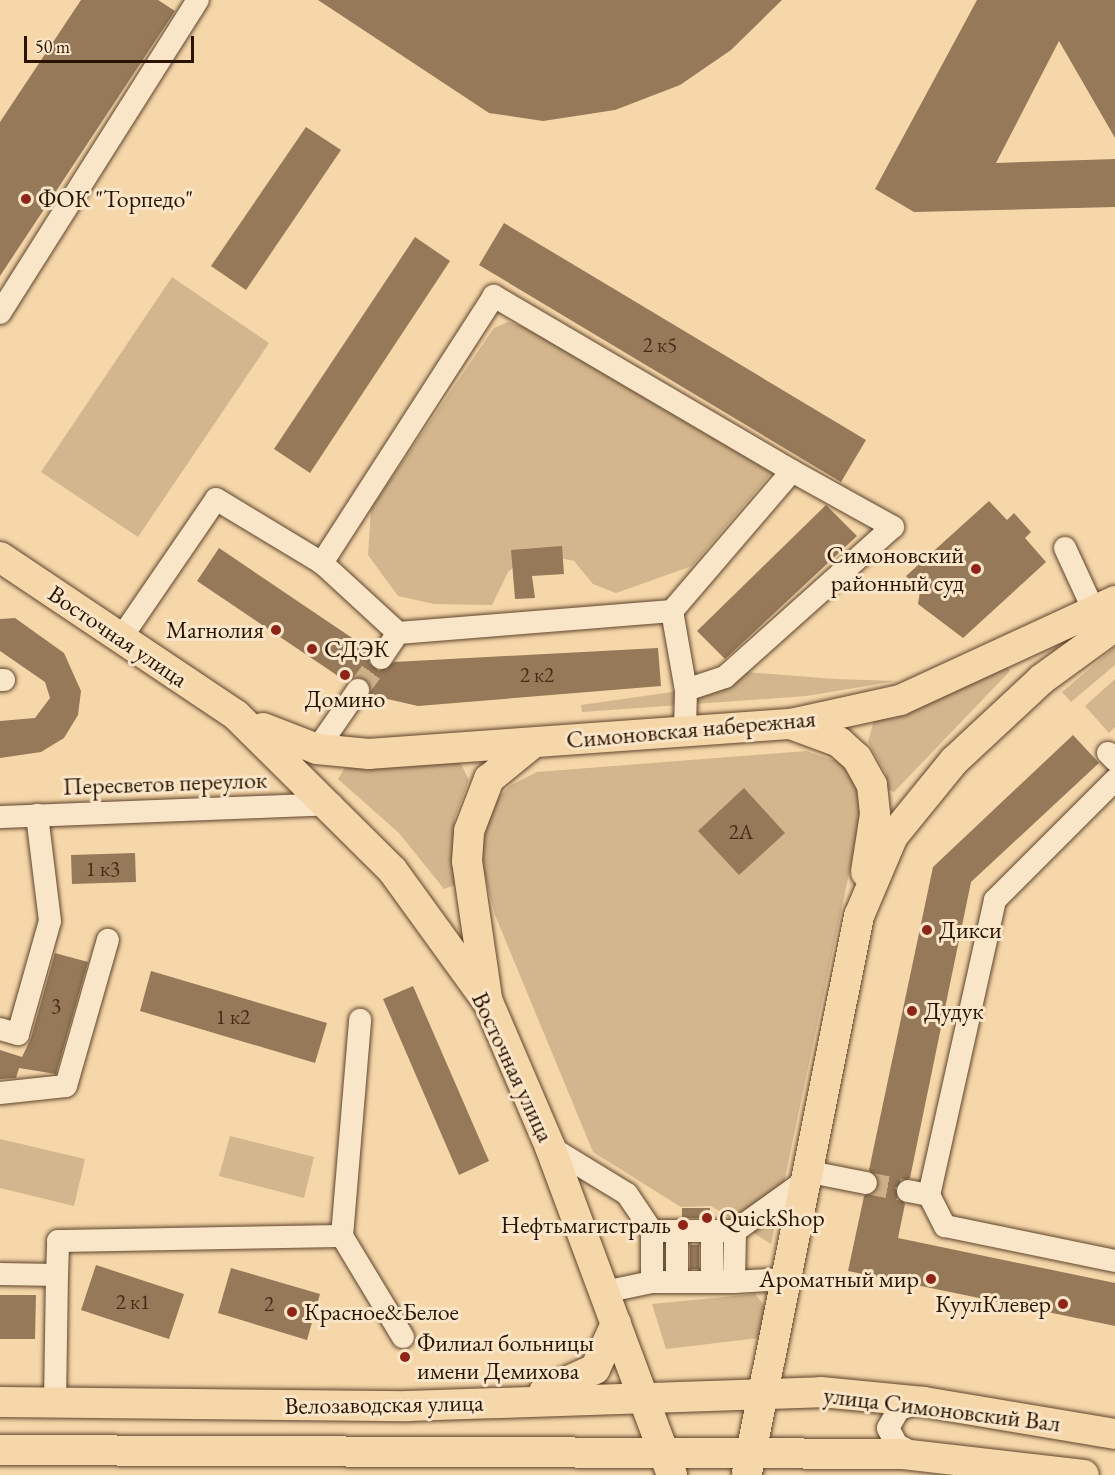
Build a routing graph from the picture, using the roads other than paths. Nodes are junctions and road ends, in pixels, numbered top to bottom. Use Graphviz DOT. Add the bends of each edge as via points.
graph roads {
  1 [pos="198,0"];
  2 [pos="0,313"];
  3 [pos="792,471"];
  4 [pos="1065,548"];
  5 [pos="0,557"];
  6 [pos="322,563"];
  7 [pos="1111,609"];
  8 [pos="672,611"];
  9 [pos="398,633"];
  10 [pos="122,638"];
  11 [pos="381,658"];
  12 [pos="358,690"];
  13 [pos="686,690"];
  14 [pos="236,715"];
  15 [pos="791,724"];
  16 [pos="685,731"];
  17 [pos="533,743"];
  18 [pos="317,749"];
  19 [pos="1115,780"];
  20 [pos="332,804"];
  21 [pos="37,815"];
  22 [pos="0,817"];
  23 [pos="859,916"];
  24 [pos="108,940"];
  25 [pos="488,1002"];
  26 [pos="360,1020"];
  27 [pos="0,1029"];
  28 [pos="0,1093"];
  29 [pos="550,1147"];
  30 [pos="804,1177"];
  31 [pos="866,1183"];
  32 [pos="652,1231"];
  33 [pos="677,1231"];
  34 [pos="735,1231"];
  35 [pos="712,1232"];
  36 [pos="342,1236"];
  37 [pos="1115,1261"];
  38 [pos="0,1274"];
  39 [pos="57,1275"];
  40 [pos="785,1279"];
  41 [pos="652,1282"];
  42 [pos="677,1282"];
  43 [pos="712,1282"];
  44 [pos="734,1282"];
  45 [pos="604,1292"];
  46 [pos="616,1324"];
  47 [pos="403,1337"];
  48 [pos="767,1392"];
  49 [pos="643,1397"];
  50 [pos="0,1402"];
  51 [pos="513,1402"];
  52 [pos="924,1402"];
  53 [pos="55,1403"];
  54 [pos="1115,1434"];
  55 [pos="0,1450"];
  56 [pos="917,1455"];
  57 [pos="668,1465"];
  58 [pos="750,1465"];
  59 [pos="1084,1475"];
  1 -- 2 [label="street"];
  3 -- 6 [label="street" via="494,296"];
  3 -- 8 [label="street"];
  3 -- 13 [label="street" via="893,526 725,677"];
  4 -- 7 [label="street"];
  5 -- 10 [label="main road, Восточная улица"];
  6 -- 9 [label="street"];
  6 -- 10 [label="street" via="216,499"];
  7 -- 15 [label="main road, Симоновская набережная" via="900,700"];
  7 -- 23 [label="main road" via="910,809"];
  8 -- 9 [label="street"];
  8 -- 13 [label="street"];
  9 -- 11 [label="street"];
  10 -- 14 [label="main road, Восточная улица"];
  12 -- 18 [label="street"];
  13 -- 16 [label="street"];
  14 -- 18 [label="main road, Восточная улица"];
  14 -- 20 [label="main road, Восточная улица"];
  15 -- 16 [label="main road, Симоновская набережная"];
  15 -- 23 [label="main road" via="838,742 857,758 872,785 875,814"];
  16 -- 17 [label="main road, Симоновская набережная"];
  17 -- 18 [label="main road, Симоновская набережная" via="369,754"];
  17 -- 25 [label="main road" via="489,779 469,831 467,861"];
  19 -- 37 [label="street" via="995,900 918,1193 945,1226"];
  20 -- 21 [label="street, Пересветов переулок"];
  20 -- 25 [label="main road, Восточная улица" via="393,871"];
  21 -- 22 [label="street, Пересветов переулок"];
  21 -- 27 [label="street" via="50,921 18,1034"];
  23 -- 30 [label="main road"];
  24 -- 28 [label="street" via="66,1086 11,1096"];
  25 -- 29 [label="main road, Восточная улица"];
  26 -- 36 [label="street"];
  29 -- 32 [label="street" via="627,1194"];
  29 -- 45 [label="main road, Восточная улица"];
  30 -- 31 [label="street"];
  30 -- 34 [label="street"];
  30 -- 40 [label="main road"];
  32 -- 33 [label="street"];
  32 -- 41 [label="street"];
  33 -- 35 [label="street"];
  33 -- 42 [label="street"];
  34 -- 35 [label="street"];
  34 -- 44 [label="street"];
  35 -- 43 [label="street"];
  36 -- 39 [label="street" via="58,1241"];
  36 -- 47 [label="street"];
  38 -- 39 [label="street"];
  39 -- 53 [label="street"];
  40 -- 44 [label="street"];
  40 -- 48 [label="main road"];
  41 -- 42 [label="street"];
  41 -- 45 [label="street"];
  42 -- 43 [label="street"];
  43 -- 44 [label="street"];
  45 -- 46 [label="main road, Восточная улица"];
  46 -- 49 [label="main road, Восточная улица"];
  46 -- 51 [label="main road" via="596,1369 576,1382"];
  48 -- 49 [label="main road, Велозаводская улица"];
  48 -- 52 [label="main road, улица Симоновский Вал"];
  48 -- 58 [label="main road"];
  49 -- 51 [label="main road, Велозаводская улица"];
  49 -- 57 [label="main road, Восточная улица"];
  50 -- 53 [label="main road, Велозаводская улица"];
  51 -- 53 [label="main road, Велозаводская улица" via="408,1406"];
  52 -- 54 [label="main road, улица Симоновский Вал"];
  52 -- 56 [label="street" via="899,1409 888,1428 897,1446"];
  55 -- 57 [label="main road, Велозаводская улица"];
  56 -- 58 [label="main road, улица Симоновский Вал"];
  56 -- 59 [label="main road, улица Симоновский Вал"];
  57 -- 58 [label="main road, Велозаводская улица"];
}
